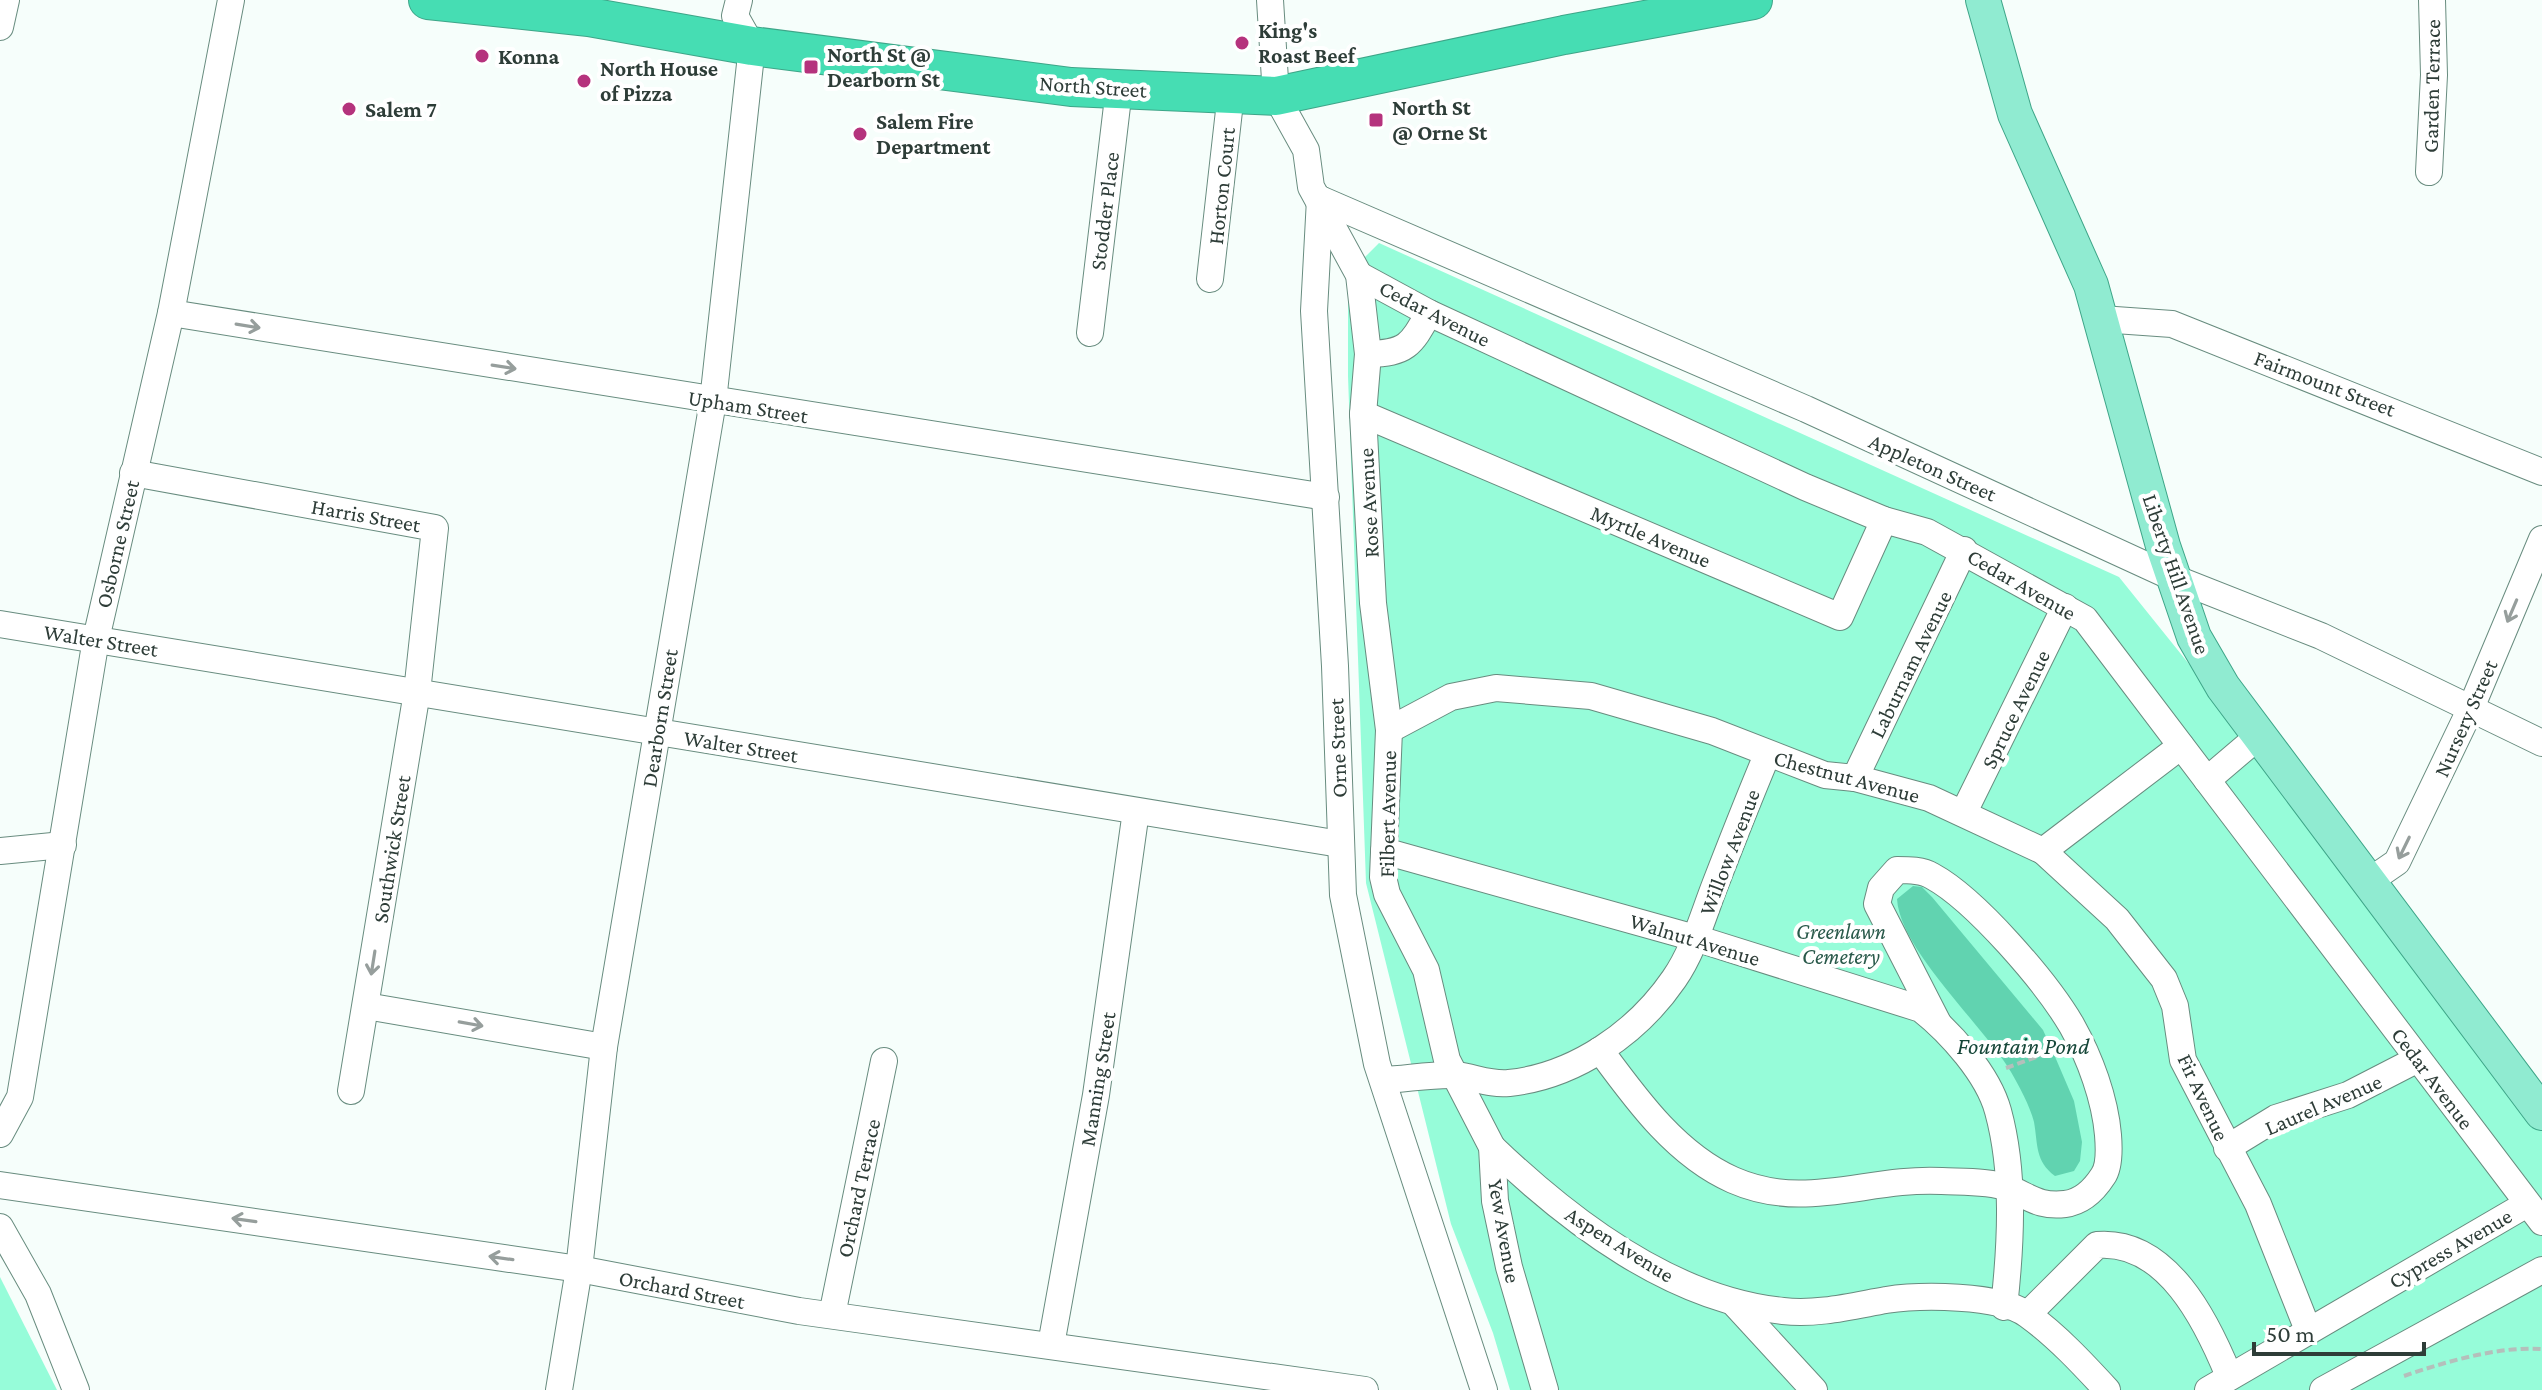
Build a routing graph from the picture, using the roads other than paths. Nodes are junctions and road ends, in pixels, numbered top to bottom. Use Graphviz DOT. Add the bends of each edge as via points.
graph roads {
  1 [pos="6,0"];
  2 [pos="231,0"];
  3 [pos="428,0"];
  4 [pos="739,0"];
  5 [pos="1270,0"];
  6 [pos="1983,0"];
  7 [pos="2432,0"];
  8 [pos="1734,2"];
  9 [pos="523,5"];
  10 [pos="590,8"];
  11 [pos="0,27"];
  12 [pos="752,46"];
  13 [pos="1119,89"];
  14 [pos="1231,93"];
  15 [pos="1276,96"];
  16 [pos="2429,172"];
  17 [pos="1320,199"];
  18 [pos="1359,275"];
  19 [pos="1210,279"];
  20 [pos="171,313"];
  21 [pos="1429,313"];
  22 [pos="2101,319"];
  23 [pos="1090,333"];
  24 [pos="1368,354"];
  25 [pos="713,401"];
  26 [pos="1363,414"];
  27 [pos="2542,472"];
  28 [pos="133,473"];
  29 [pos="1326,497"];
  30 [pos="1884,520"];
  31 [pos="2542,539"];
  32 [pos="1964,550"];
  33 [pos="2174,578"];
  34 [pos="2065,607"];
  35 [pos="0,624"];
  36 [pos="96,639"];
  37 [pos="417,692"];
  38 [pos="2471,708"];
  39 [pos="1389,730"];
  40 [pos="656,732"];
  41 [pos="2260,735"];
  42 [pos="2542,743"];
  43 [pos="2181,746"];
  44 [pos="1767,755"];
  45 [pos="1855,778"];
  46 [pos="2207,780"];
  47 [pos="1136,811"];
  48 [pos="1964,812"];
  49 [pos="1340,844"];
  50 [pos="63,845"];
  51 [pos="0,851"];
  52 [pos="1384,851"];
  53 [pos="2043,851"];
  54 [pos="2368,882"];
  55 [pos="1695,938"];
  56 [pos="366,1006"];
  57 [pos="1938,1023"];
  58 [pos="604,1047"];
  59 [pos="1600,1050"];
  60 [pos="2418,1059"];
  61 [pos="884,1061"];
  62 [pos="1457,1075"];
  63 [pos="1383,1080"];
  64 [pos="1508,1083"];
  65 [pos="351,1091"];
  66 [pos="2542,1113"];
  67 [pos="1479,1120"];
  68 [pos="0,1134"];
  69 [pos="1492,1147"];
  70 [pos="2227,1148"];
  71 [pos="0,1185"];
  72 [pos="2007,1188"];
  73 [pos="2535,1213"];
  74 [pos="0,1227"];
  75 [pos="579,1269"];
  76 [pos="2542,1270"];
  77 [pos="1733,1302"];
  78 [pos="2016,1310"];
  79 [pos="832,1315"];
  80 [pos="2308,1330"];
  81 [pos="1051,1345"];
  82 [pos="2218,1383"];
  83 [pos="76,1390"];
  84 [pos="559,1390"];
  85 [pos="1365,1390"];
  86 [pos="1484,1390"];
  87 [pos="1545,1390"];
  88 [pos="1814,1390"];
  89 [pos="2107,1390"];
  90 [pos="2323,1390"];
  1 -- 11 [label="street"];
  2 -- 20 [label="street, Osborne Street"];
  3 -- 9 [label="highway, North Street"];
  4 -- 12 [label="street" via="735,16"];
  5 -- 15 [label="street"];
  6 -- 22 [label="main road, Liberty Hill Avenue" via="2015,114"];
  7 -- 16 [label="street, Garden Terrace"];
  8 -- 15 [label="highway, North Street"];
  9 -- 10 [label="highway, North Street"];
  10 -- 12 [label="highway, North Street"];
  12 -- 13 [label="highway, North Street"];
  12 -- 25 [label="street, Dearborn Street"];
  13 -- 14 [label="highway, North Street"];
  13 -- 23 [label="street, Stodder Place"];
  14 -- 15 [label="highway, North Street"];
  14 -- 19 [label="street, Horton Court"];
  15 -- 17 [label="street, Orne Street" via="1306,150 1311,187"];
  17 -- 18 [label="street"];
  17 -- 29 [label="street, Orne Street" via="1314,311"];
  17 -- 33 [label="street, Appleton Street" via="1792,403"];
  18 -- 21 [label="street, Cedar Avenue"];
  18 -- 24 [label="street, Rose Avenue"];
  20 -- 25 [label="street, Upham Street, one-way"];
  20 -- 28 [label="street, Osborne Street"];
  21 -- 24 [label="street" via="1412,343 1393,353"];
  21 -- 30 [label="street, Cedar Avenue"];
  22 -- 27 [label="street, Fairmount Street" via="2172,324"];
  22 -- 33 [label="main road, Liberty Hill Avenue"];
  24 -- 26 [label="street, Rose Avenue"];
  25 -- 29 [label="street, Upham Street"];
  25 -- 40 [label="street, Dearborn Street"];
  26 -- 30 [label="street, Myrtle Avenue" via="1840,617"];
  26 -- 39 [label="street, Rose Avenue" via="1373,603"];
  28 -- 36 [label="street, Osborne Street"];
  28 -- 37 [label="street, Harris Street" via="435,528"];
  29 -- 49 [label="street, Orne Street"];
  30 -- 32 [label="street, Cedar Avenue"];
  31 -- 38 [label="street, Nursery Street, one-way"];
  32 -- 34 [label="street, Cedar Avenue"];
  32 -- 45 [label="street, Laburnam Avenue"];
  33 -- 38 [label="street, Appleton Street" via="2321,636"];
  33 -- 41 [label="main road, Liberty Hill Avenue" via="2208,663"];
  34 -- 43 [label="street, Cedar Avenue" via="2085,619"];
  34 -- 48 [label="street, Spruce Avenue"];
  35 -- 36 [label="street, Walter Street"];
  36 -- 37 [label="street, Walter Street"];
  36 -- 50 [label="street, Osborne Street"];
  37 -- 40 [label="street, Walter Street"];
  37 -- 56 [label="street, Southwick Street, one-way"];
  38 -- 42 [label="street, Appleton Street"];
  38 -- 54 [label="street, Nursery Street, one-way" via="2397,862"];
  39 -- 44 [label="street, Chestnut Avenue" via="1451,697 1496,688 1529,689 1617,703 1712,731"];
  39 -- 52 [label="street, Filbert Avenue"];
  40 -- 47 [label="street, Walter Street"];
  40 -- 58 [label="street, Dearborn Street"];
  41 -- 46 [label="street"];
  41 -- 54 [label="main road, Liberty Hill Avenue"];
  43 -- 46 [label="street, Cedar Avenue"];
  43 -- 53 [label="street"];
  44 -- 45 [label="street, Chestnut Avenue" via="1825,775"];
  44 -- 55 [label="street, Willow Avenue"];
  45 -- 48 [label="street, Chestnut Avenue"];
  46 -- 60 [label="street, Cedar Avenue"];
  47 -- 49 [label="street, Walter Street"];
  47 -- 81 [label="street, Manning Street" via="1096,1095"];
  48 -- 53 [label="street, Chestnut Avenue"];
  49 -- 63 [label="street, Orne Street" via="1354,965"];
  50 -- 51 [label="street"];
  50 -- 68 [label="street, Osborne Street" via="20,1097"];
  52 -- 55 [label="street, Walnut Avenue"];
  52 -- 62 [label="street, Filbert Avenue" via="1387,894 1426,970 1445,1051"];
  53 -- 70 [label="street, Fir Avenue" via="2117,919 2164,979 2175,1006 2183,1060"];
  54 -- 66 [label="main road, Liberty Hill Avenue"];
  55 -- 57 [label="street, Walnut Avenue" via="1899,1001"];
  55 -- 59 [label="street, Willow Avenue" via="1657,1002"];
  56 -- 58 [label="street, one-way"];
  56 -- 65 [label="street, Southwick Street"];
  57 -- 72 [label="street, Walnut Avenue" via="1982,1078 1998,1109"];
  57 -- 72 [label="street" via="1877,904 1881,888 1897,870 1932,876 1978,914 2050,992 2077,1038 2106,1113 2106,1173 2091,1191 2066,1204 2028,1201"];
  58 -- 75 [label="street, Dearborn Street"];
  59 -- 64 [label="street, Willow Avenue" via="1565,1068"];
  59 -- 72 [label="street" via="1644,1108 1699,1159 1733,1180 1768,1192 1804,1196 1904,1180"];
  60 -- 70 [label="street, Laurel Avenue" via="2348,1095 2276,1118"];
  60 -- 73 [label="street, Cedar Avenue"];
  61 -- 79 [label="street, Orchard Terrace"];
  62 -- 63 [label="street, Willow Avenue"];
  62 -- 64 [label="street, Willow Avenue"];
  62 -- 67 [label="street, Yew Avenue"];
  63 -- 86 [label="street, Orne Street"];
  64 -- 67 [label="street"];
  67 -- 69 [label="street, Yew Avenue"];
  69 -- 77 [label="street, Aspen Avenue" via="1537,1190 1611,1243 1670,1277"];
  69 -- 87 [label="street, Yew Avenue" via="1495,1201 1509,1267"];
  70 -- 80 [label="street, Fir Avenue" via="2258,1204"];
  75 -- 71 [label="street, Orchard Street, one-way"];
  72 -- 78 [label="street, Walnut Avenue"];
  73 -- 80 [label="street, Cypress Avenue"];
  74 -- 83 [label="street" via="38,1294"];
  75 -- 79 [label="street, Orchard Street"];
  75 -- 84 [label="street, Dearborn Street"];
  76 -- 90 [label="street"];
  77 -- 78 [label="street, Aspen Avenue" via="1785,1312 1920,1295"];
  77 -- 88 [label="street"];
  78 -- 82 [label="street" via="2097,1245 2124,1246 2160,1268 2209,1327"];
  78 -- 89 [label="street"];
  79 -- 81 [label="street, Orchard Street"];
  80 -- 82 [label="street, Cypress Avenue"];
  81 -- 85 [label="street, Orchard Street"];
}
